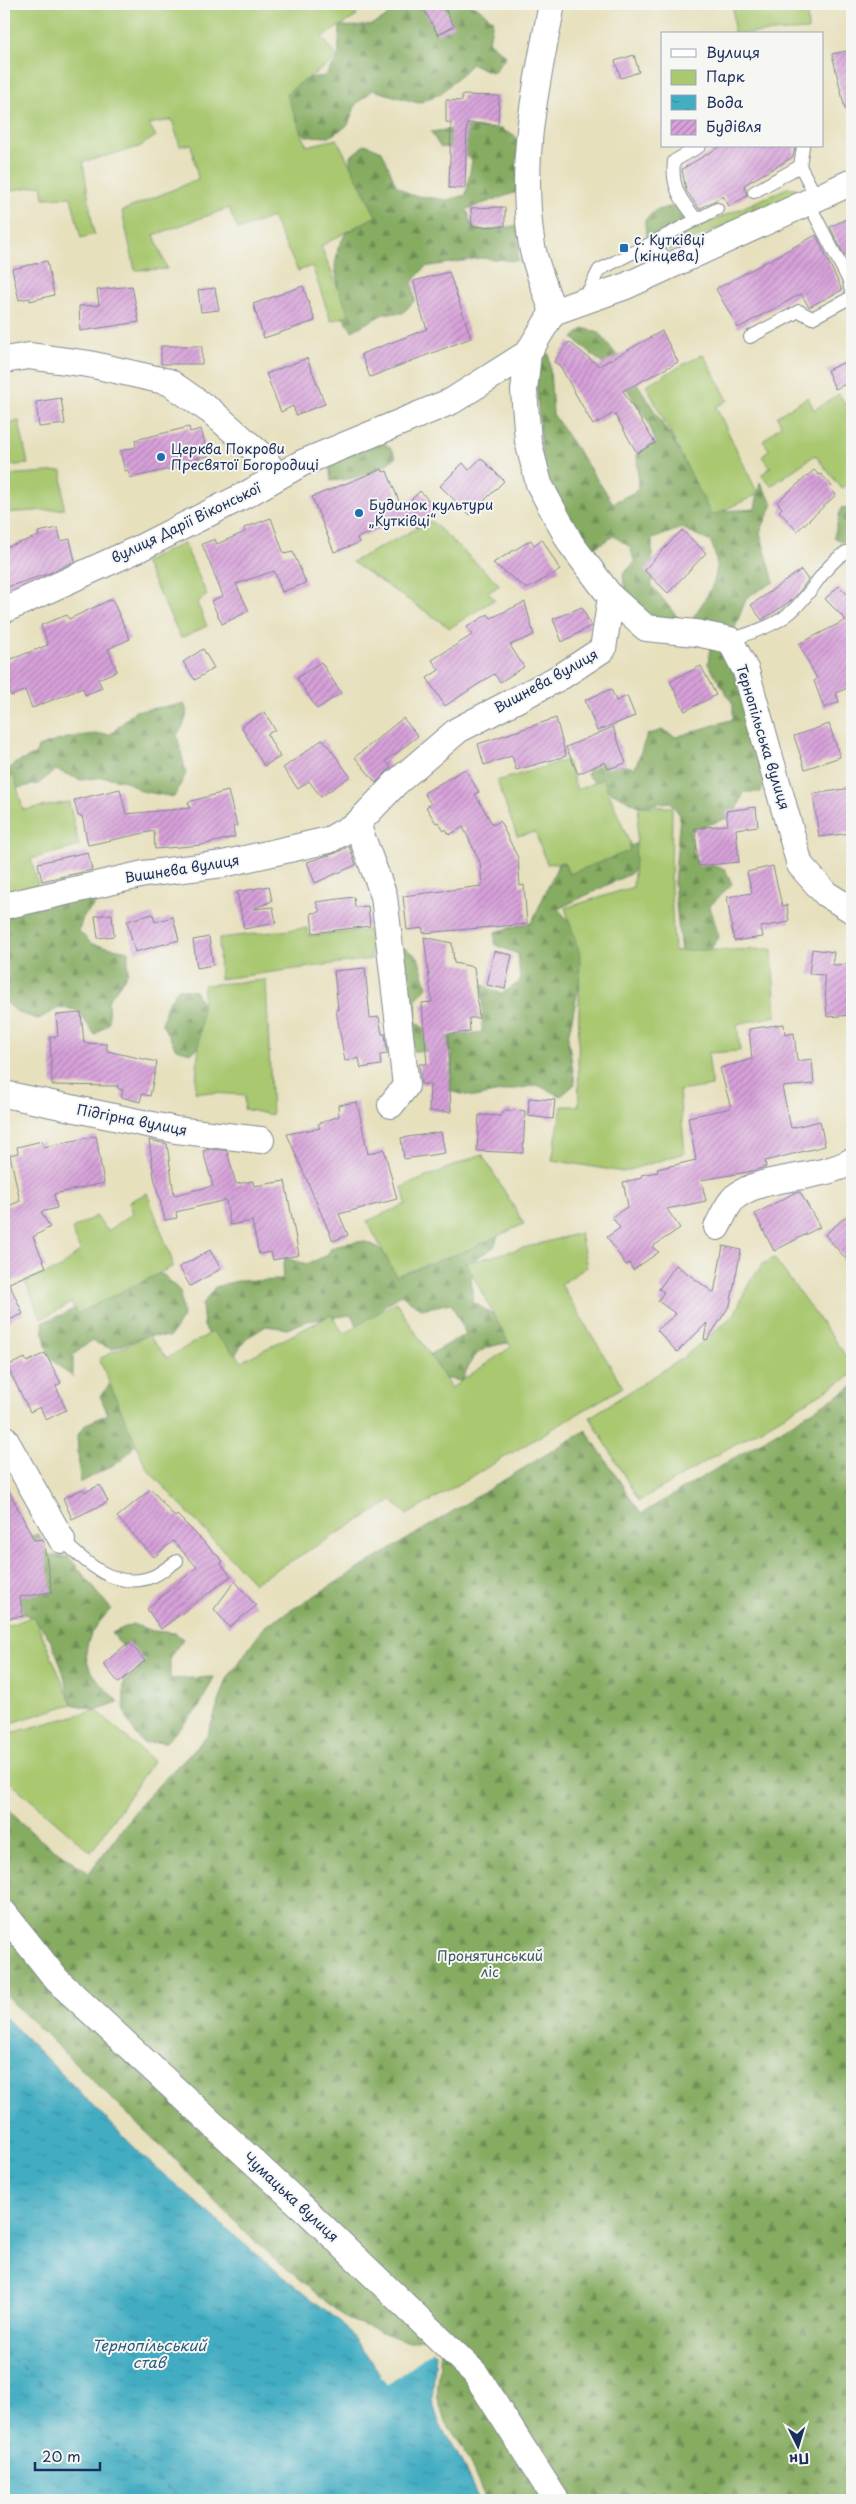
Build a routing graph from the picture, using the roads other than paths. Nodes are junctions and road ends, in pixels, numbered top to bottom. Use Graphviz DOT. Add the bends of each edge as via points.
graph roads {
  1 [pos="552,4"];
  2 [pos="697,148"];
  3 [pos="803,148"];
  4 [pos="800,166"];
  5 [pos="852,182"];
  6 [pos="754,192"];
  7 [pos="813,200"];
  8 [pos="717,209"];
  9 [pos="697,220"];
  10 [pos="642,248"];
  11 [pos="674,264"];
  12 [pos="852,297"];
  13 [pos="584,300"];
  14 [pos="553,312"];
  15 [pos="750,337"];
  16 [pos="528,353"];
  17 [pos="4,360"];
  18 [pos="277,477"];
  19 [pos="852,554"];
  20 [pos="611,597"];
  21 [pos="4,610"];
  22 [pos="730,640"];
  23 [pos="357,824"];
  24 [pos="4,906"];
  25 [pos="852,910"];
  26 [pos="4,1094"];
  27 [pos="391,1104"];
  28 [pos="260,1140"];
  29 [pos="852,1160"];
  30 [pos="717,1227"];
  31 [pos="4,1438"];
  32 [pos="62,1540"];
  33 [pos="177,1561"];
  34 [pos="4,1913"];
  35 [pos="556,2500"];
  1 -- 14 [label="street" via="529,126 525,182 532,248"];
  2 -- 9 [label="lane" via="674,161 672,176 681,201"];
  3 -- 4 [label="lane"];
  4 -- 6 [label="lane"];
  4 -- 7 [label="lane"];
  5 -- 7 [label="street"];
  7 -- 11 [label="street"];
  7 -- 12 [label="lane" via="849,281"];
  8 -- 9 [label="lane"];
  9 -- 10 [label="lane"];
  10 -- 11 [label="lane" via="657,250"];
  10 -- 13 [label="lane" via="599,270"];
  11 -- 13 [label="street" via="626,286"];
  12 -- 15 [label="lane" via="812,318 799,311"];
  13 -- 14 [label="street"];
  14 -- 16 [label="street"];
  16 -- 18 [label="street, вулиця Дарії Віконської" via="452,401 302,463"];
  16 -- 20 [label="street" via="524,391 528,441 539,484 571,544"];
  17 -- 18 [label="street" via="29,356 89,364 169,382 212,412 263,457"];
  18 -- 21 [label="street, вулиця Дарії Віконської" via="148,543"];
  19 -- 22 [label="lane" via="846,552 831,561 809,593 790,613"];
  20 -- 22 [label="street" via="646,628"];
  20 -- 23 [label="street, Вишнева вулиця" via="603,649 562,676 458,730 396,783"];
  22 -- 25 [label="street, Тернопільська вулиця" via="746,671 800,866 826,894"];
  23 -- 24 [label="street, Вишнева вулиця" via="328,840 223,864 144,874"];
  23 -- 27 [label="street" via="384,896 406,1086"];
  26 -- 28 [label="street, Підгірна вулиця" via="176,1130"];
  29 -- 30 [label="street" via="837,1169 750,1187 734,1198"];
  31 -- 32 [label="street"];
  32 -- 33 [label="lane" via="89,1565 109,1576 129,1580 153,1576"];
  34 -- 35 [label="street, Чумацька вулиця" via="57,1980 312,2216 474,2373"];
}
